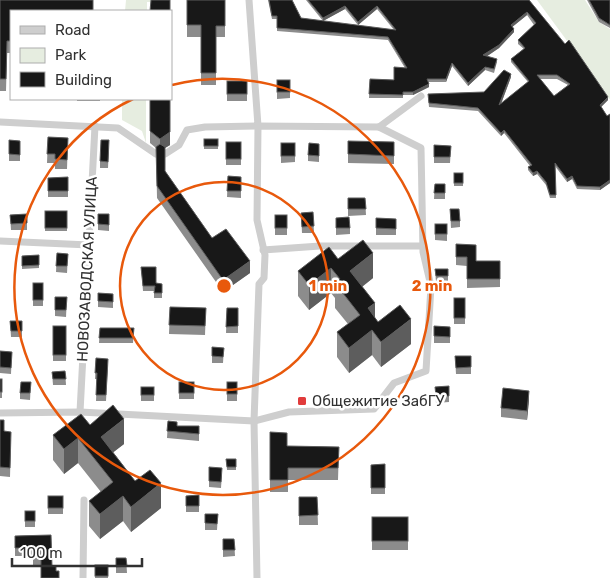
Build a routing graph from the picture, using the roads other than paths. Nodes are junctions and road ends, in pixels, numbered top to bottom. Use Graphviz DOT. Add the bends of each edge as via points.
graph roads {
  1 [pos="249,0"];
  2 [pos="421,96"];
  3 [pos="0,122"];
  4 [pos="95,126"];
  5 [pos="258,126"];
  6 [pos="379,126"];
  7 [pos="156,154"];
  8 [pos="165,154"];
  9 [pos="0,241"];
  10 [pos="89,245"];
  11 [pos="423,246"];
  12 [pos="264,250"];
  13 [pos="80,412"];
  14 [pos="0,413"];
  15 [pos="254,421"];
  16 [pos="84,500"];
  17 [pos="83,578"];
  18 [pos="256,578"];
  1 -- 5 [label="street"];
  2 -- 6 [label="street"];
  3 -- 4 [label="street"];
  4 -- 7 [label="street" via="118,128"];
  4 -- 10 [label="street, НОВОЗАВОДСКАЯ УЛИЦА"];
  5 -- 6 [label="street"];
  5 -- 8 [label="street" via="205,126 187,130 179,146"];
  5 -- 12 [label="street" via="257,220"];
  6 -- 11 [label="street" via="421,148"];
  9 -- 10 [label="street"];
  10 -- 13 [label="street, НОВОЗАВОДСКАЯ УЛИЦА"];
  11 -- 12 [label="street" via="320,246"];
  11 -- 15 [label="street" via="431,286 426,371 394,383 374,410 289,412"];
  12 -- 15 [label="street" via="264,278 259,284"];
  13 -- 14 [label="street"];
  13 -- 15 [label="street"];
  15 -- 18 [label="street"];
  16 -- 17 [label="street"];
}
